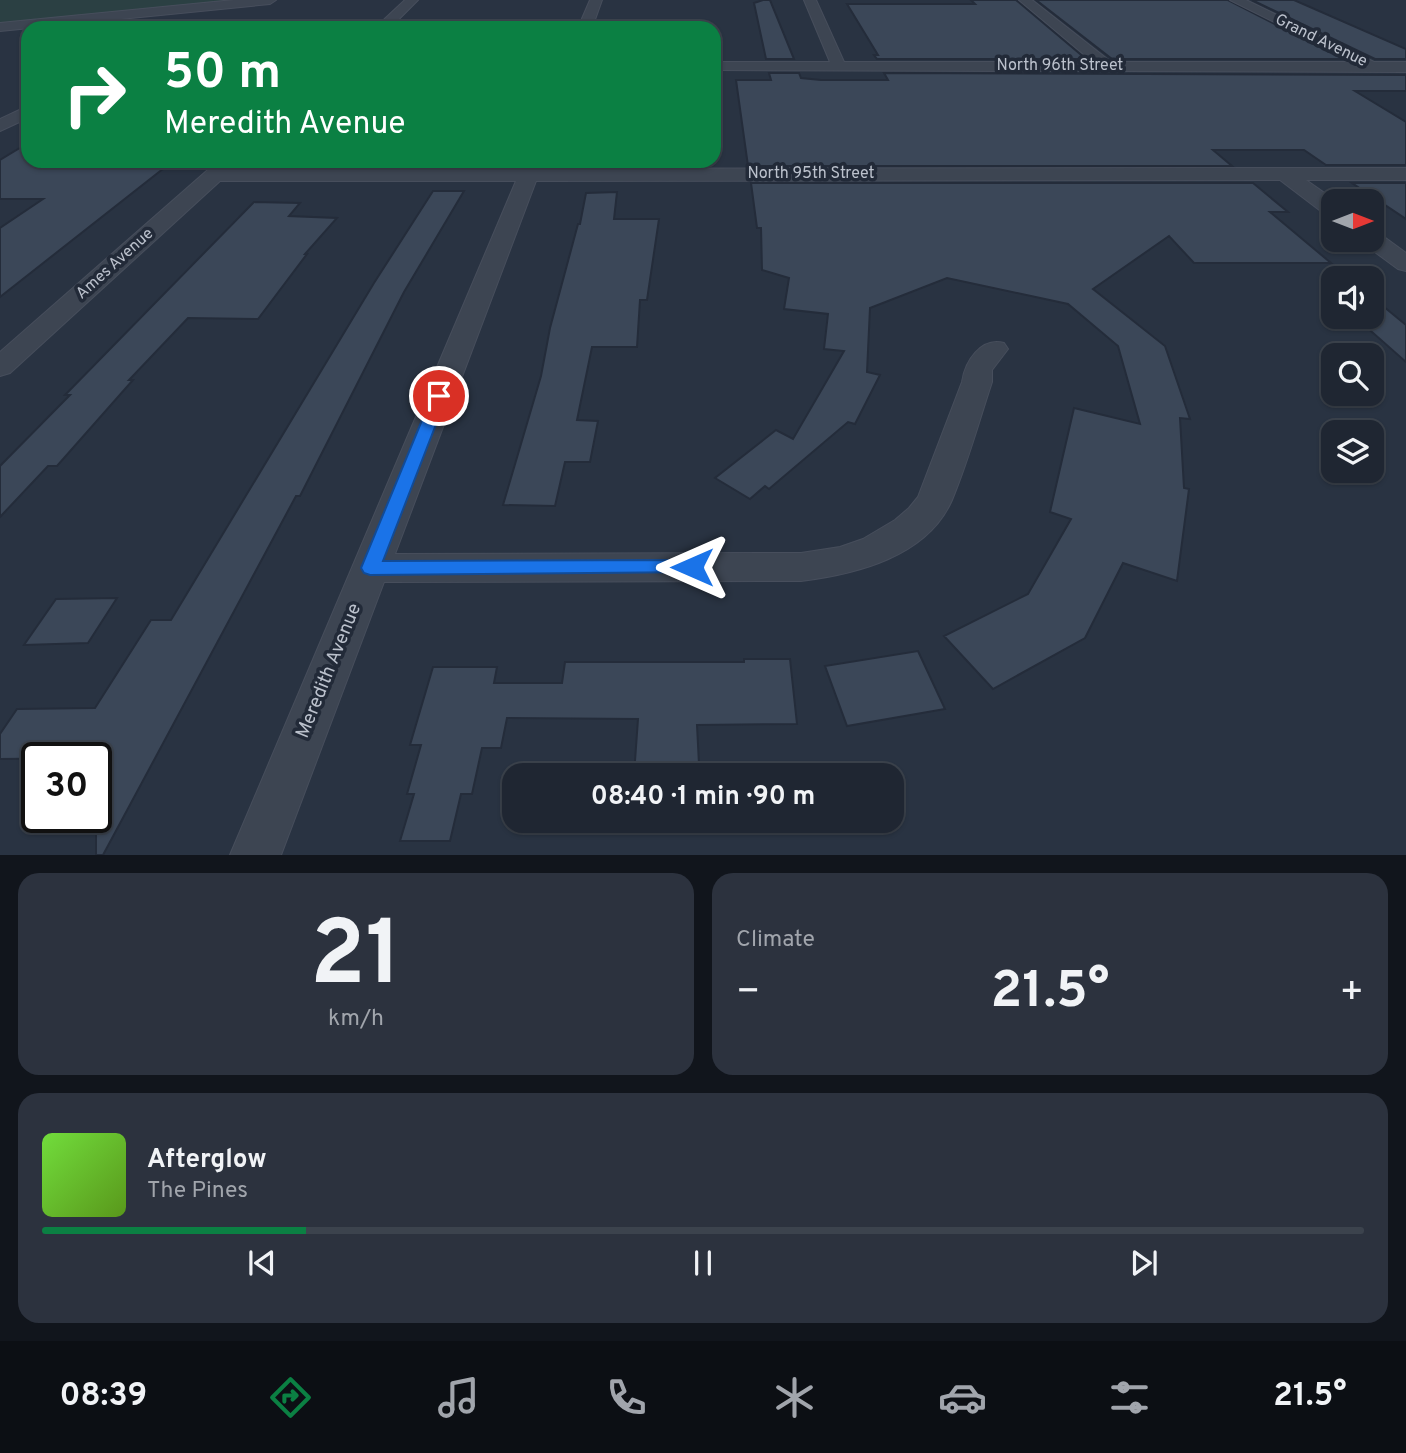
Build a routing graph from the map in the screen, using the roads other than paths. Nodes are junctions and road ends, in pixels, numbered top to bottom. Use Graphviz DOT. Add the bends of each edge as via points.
graph roads {
  1 [pos="271,0"];
  2 [pos="412,0"];
  3 [pos="596,0"];
  4 [pos="810,0"];
  5 [pos="1025,0"];
  6 [pos="1236,0"];
  7 [pos="146,12"];
  8 [pos="58,21"];
  9 [pos="145,21"];
  10 [pos="390,21"];
  11 [pos="588,21"];
  12 [pos="21,25"];
  13 [pos="0,27"];
  14 [pos="721,66"];
  15 [pos="839,66"];
  16 [pos="1107,66"];
  17 [pos="1375,67"];
  18 [pos="1406,67"];
  19 [pos="1406,82"];
  20 [pos="21,115"];
  21 [pos="0,126"];
  22 [pos="223,168"];
  23 [pos="1285,174"];
  24 [pos="1406,174"];
  25 [pos="528,175"];
  26 [pos="1321,200"];
  27 [pos="1384,248"];
  28 [pos="1406,264"];
  29 [pos="994,349"];
  30 [pos="0,367"];
  31 [pos="370,568"];
  32 [pos="255,855"];
  1 -- 7 [label="street"];
  2 -- 10 [label="street"];
  3 -- 11 [label="street"];
  4 -- 15 [label="street"];
  5 -- 16 [label="street"];
  6 -- 17 [label="street, Grand Avenue"];
  7 -- 8 [label="street"];
  7 -- 9 [label="street"];
  12 -- 13 [label="street"];
  14 -- 15 [label="street, North 96th Street"];
  15 -- 16 [label="street, North 96th Street"];
  16 -- 17 [label="street, North 96th Street"];
  17 -- 18 [label="street, North 96th Street"];
  17 -- 19 [label="street, Grand Avenue"];
  20 -- 21 [label="street"];
  22 -- 25 [label="street, North 95th Street"];
  22 -- 30 [label="street, Ames Avenue"];
  23 -- 24 [label="street, North 95th Street"];
  23 -- 25 [label="street, North 95th Street"];
  23 -- 26 [label="street"];
  25 -- 31 [label="street, Meredith Avenue"];
  27 -- 28 [label="street"];
  29 -- 31 [label="street" via="978,370 934,501 895,541 852,559 801,567"];
  31 -- 32 [label="street, Meredith Avenue"];
}
